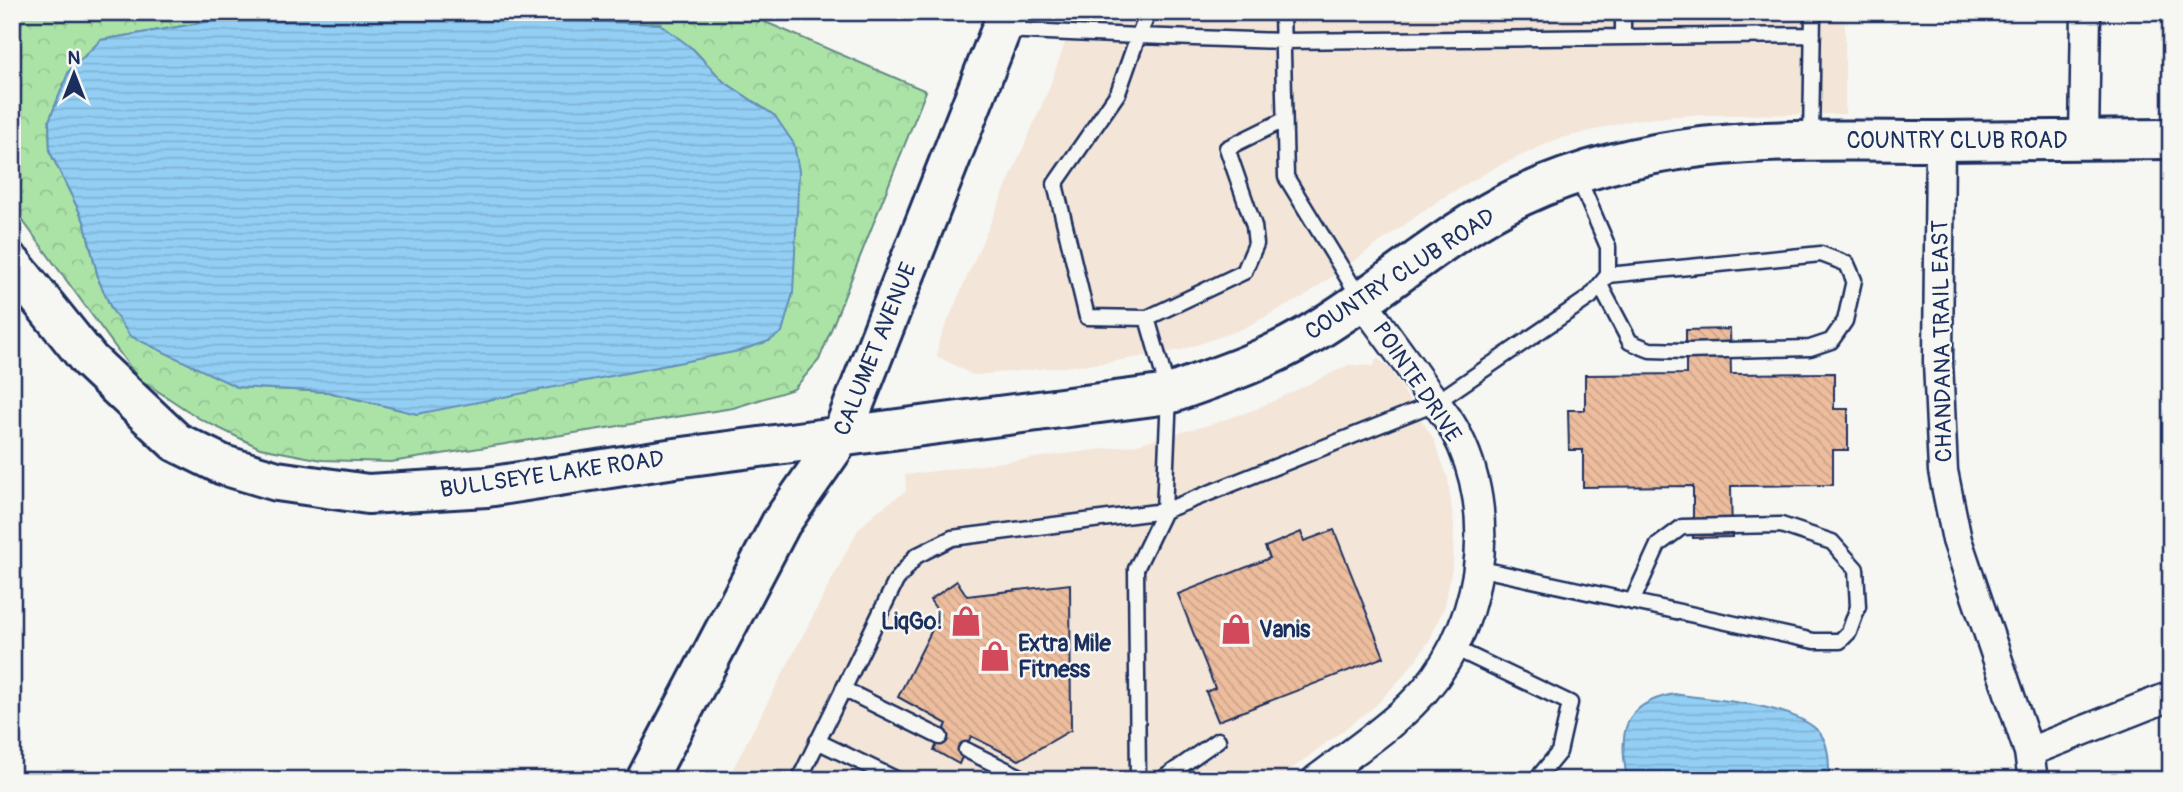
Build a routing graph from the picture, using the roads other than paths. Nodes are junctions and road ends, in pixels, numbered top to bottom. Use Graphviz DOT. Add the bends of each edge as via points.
graph roads {
  1 [pos="1149,12"];
  2 [pos="1282,12"];
  3 [pos="1623,12"];
  4 [pos="1813,12"];
  5 [pos="2086,12"];
  6 [pos="1005,21"];
  7 [pos="1812,35"];
  8 [pos="1138,36"];
  9 [pos="1623,37"];
  10 [pos="1282,41"];
  11 [pos="1284,120"];
  12 [pos="1811,139"];
  13 [pos="2084,139"];
  14 [pos="2171,139"];
  15 [pos="1940,141"];
  16 [pos="1577,174"];
  17 [pos="12,264"];
  18 [pos="1604,280"];
  19 [pos="1361,300"];
  20 [pos="1147,318"];
  21 [pos="1169,394"];
  22 [pos="1435,403"];
  23 [pos="841,437"];
  24 [pos="1164,511"];
  25 [pos="1477,568"];
  26 [pos="1632,602"];
  27 [pos="1452,647"];
  28 [pos="843,689"];
  29 [pos="2171,696"];
  30 [pos="940,737"];
  31 [pos="1218,740"];
  32 [pos="817,741"];
  33 [pos="965,750"];
  34 [pos="2029,752"];
  35 [pos="646,780"];
  36 [pos="799,780"];
  37 [pos="898,780"];
  38 [pos="1027,780"];
  39 [pos="1138,780"];
  40 [pos="1161,780"];
  41 [pos="1316,780"];
  42 [pos="1536,780"];
  43 [pos="2034,780"];
  1 -- 8 [label="lane"];
  2 -- 10 [label="lane"];
  3 -- 9 [label="lane"];
  4 -- 7 [label="lane"];
  5 -- 13 [label="street"];
  6 -- 8 [label="lane"];
  6 -- 23 [label="street, CALUMET AVENUE"];
  7 -- 9 [label="lane"];
  7 -- 12 [label="lane"];
  8 -- 10 [label="lane"];
  8 -- 20 [label="lane" via="1118,93 1055,184 1087,317"];
  9 -- 10 [label="lane"];
  10 -- 11 [label="lane"];
  11 -- 19 [label="lane" via="1286,177"];
  11 -- 20 [label="lane" via="1227,148 1254,226 1256,244 1244,272"];
  12 -- 15 [label="street, COUNTRY CLUB ROAD"];
  12 -- 16 [label="street, COUNTRY CLUB ROAD" via="1723,144 1638,156"];
  13 -- 14 [label="street, COUNTRY CLUB ROAD"];
  13 -- 15 [label="street, COUNTRY CLUB ROAD"];
  15 -- 34 [label="street, CHANDANA TRAIL EAST" via="1938,362 1943,471 1956,540"];
  16 -- 18 [label="lane" via="1608,247"];
  16 -- 19 [label="street, COUNTRY CLUB ROAD" via="1520,197 1448,236"];
  17 -- 23 [label="street, BULLSEYE LAKE ROAD" via="89,360 176,442 223,465 277,481 368,495 487,487"];
  18 -- 18 [label="lane" via="1630,342 1650,350 1730,351 1810,348 1831,341 1845,321 1854,280 1847,264 1821,254"];
  18 -- 22 [label="lane" via="1590,297"];
  19 -- 21 [label="street, COUNTRY CLUB ROAD" via="1306,337 1244,368"];
  19 -- 22 [label="street, POINTE DRIVE"];
  20 -- 21 [label="lane"];
  21 -- 23 [label="street, COUNTRY CLUB ROAD"];
  21 -- 24 [label="lane"];
  22 -- 24 [label="lane"];
  22 -- 25 [label="street, POINTE DRIVE" via="1454,429 1469,466 1478,502"];
  23 -- 35 [label="street, CALUMET AVENUE" via="781,523"];
  24 -- 28 [label="lane" via="953,538 916,556 896,581"];
  24 -- 39 [label="lane" via="1136,569"];
  25 -- 26 [label="lane"];
  25 -- 27 [label="street, POINTE DRIVE" via="1465,623"];
  26 -- 26 [label="lane" via="1814,641 1840,640 1849,632 1858,607 1856,569 1832,542 1781,525 1682,527 1658,545"];
  27 -- 41 [label="street, POINTE DRIVE" via="1413,704"];
  27 -- 42 [label="lane" via="1570,703 1559,752"];
  28 -- 30 [label="lane"];
  28 -- 32 [label="lane"];
  29 -- 34 [label="street"];
  31 -- 40 [label="lane"];
  32 -- 36 [label="lane"];
  32 -- 37 [label="lane"];
  33 -- 38 [label="lane"];
  34 -- 43 [label="street, CHANDANA TRAIL EAST"];
}
